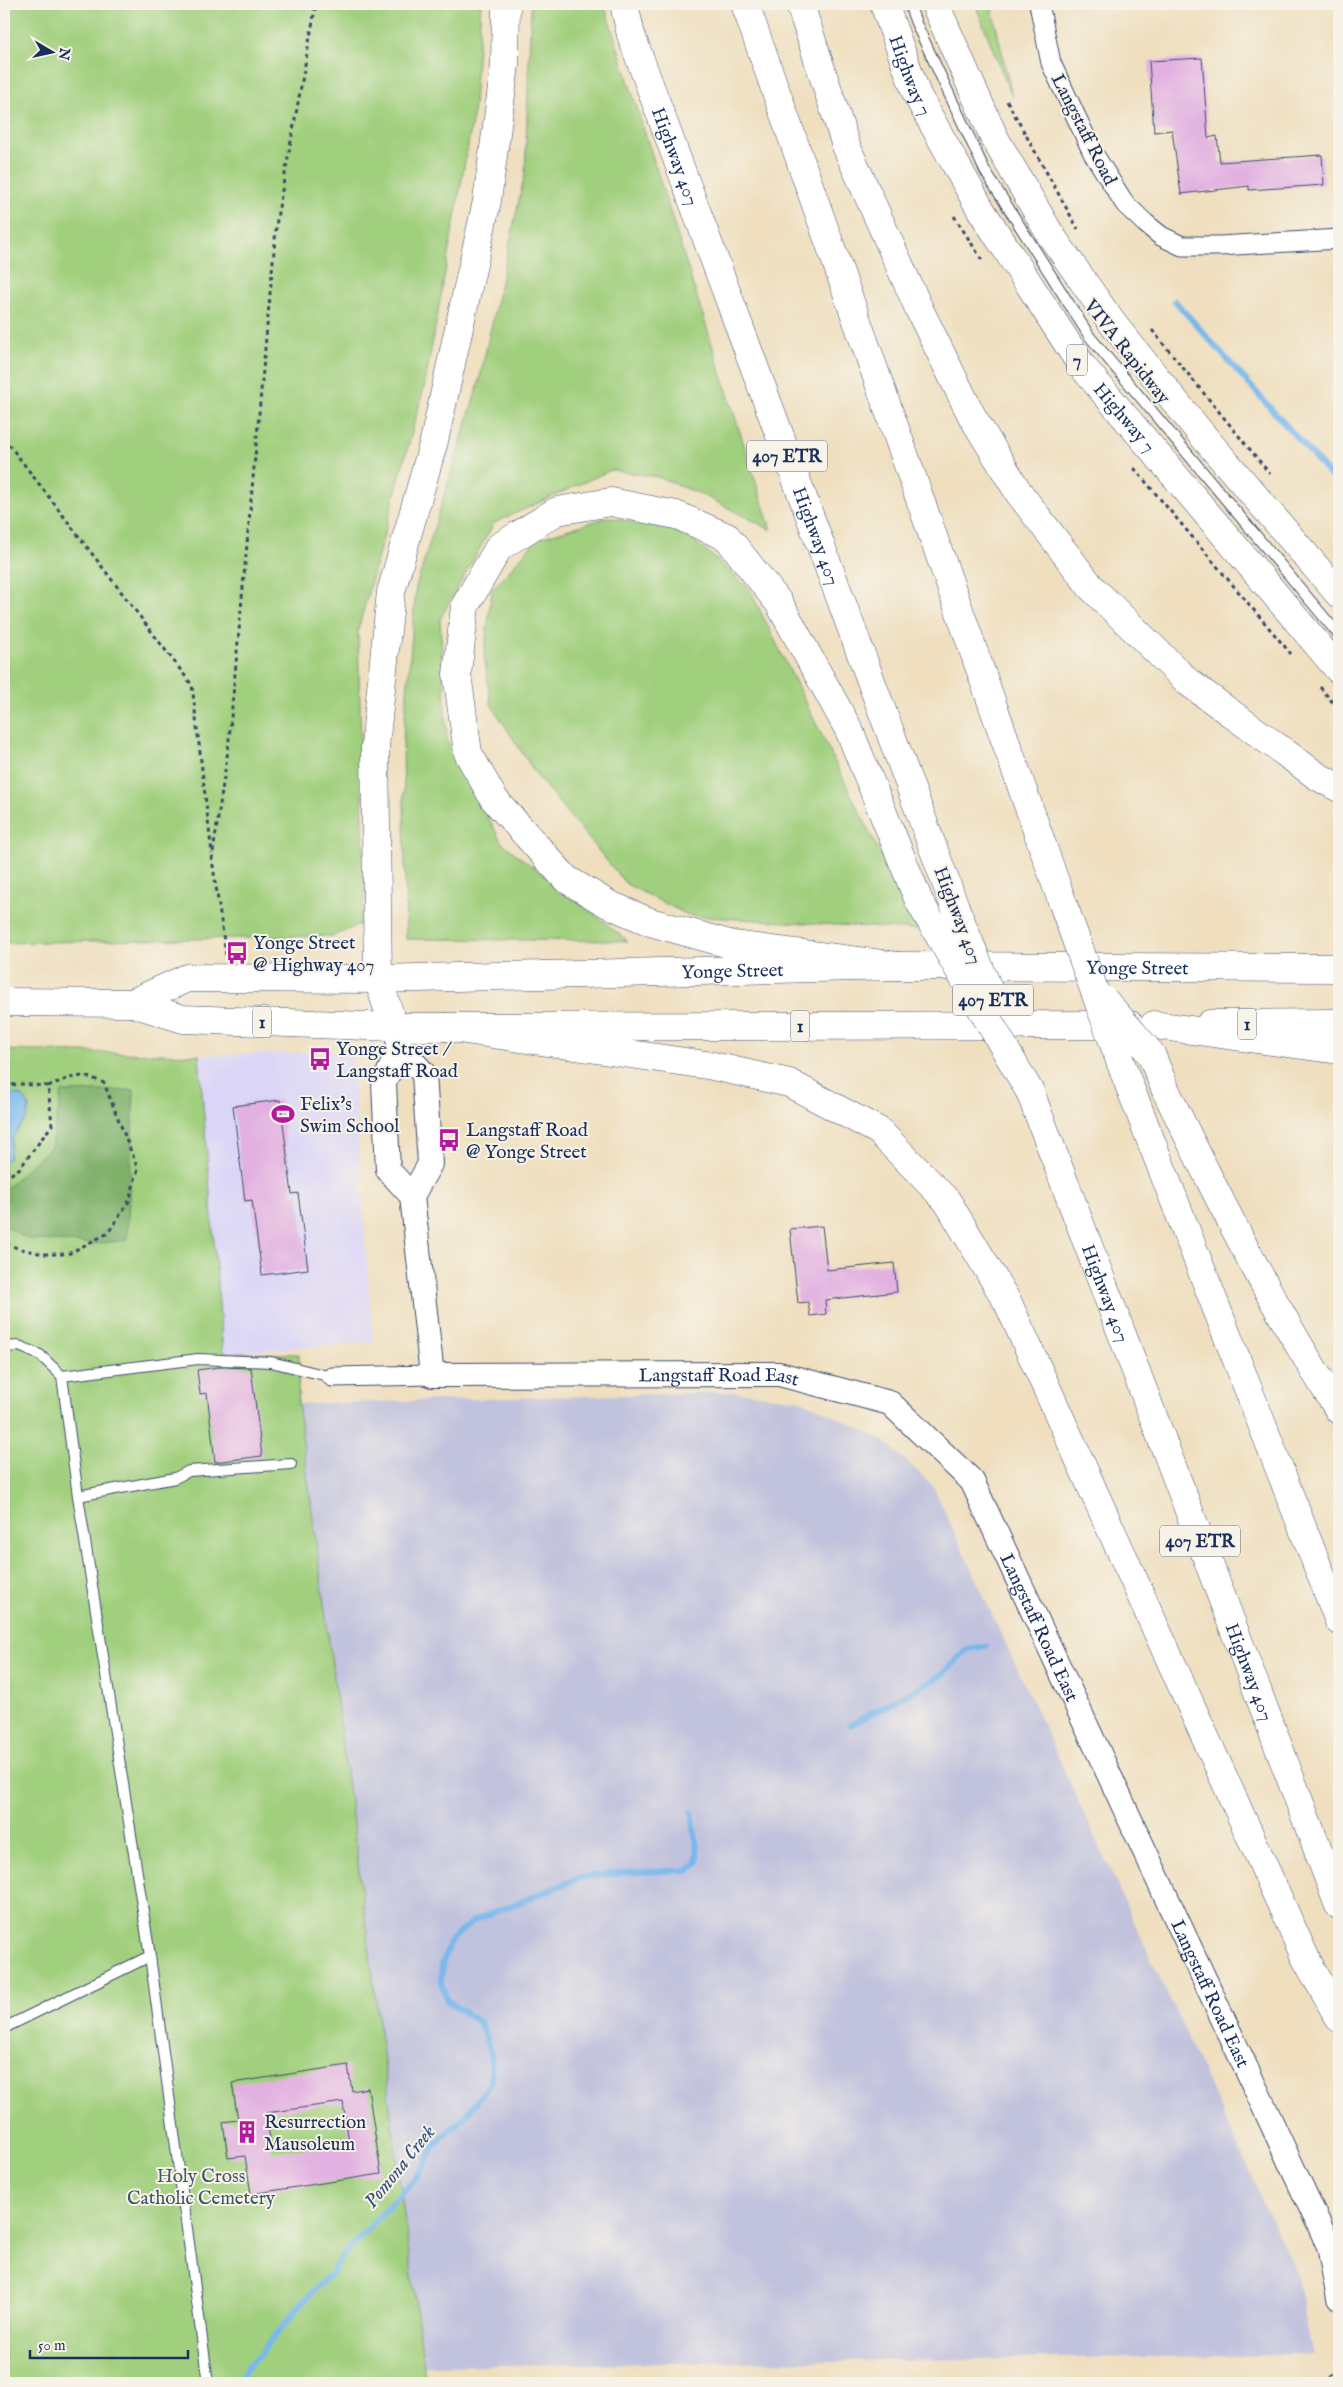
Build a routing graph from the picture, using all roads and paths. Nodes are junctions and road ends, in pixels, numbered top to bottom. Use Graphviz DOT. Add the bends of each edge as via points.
graph roads {
  1 [pos="316,4"];
  2 [pos="506,4"];
  3 [pos="624,4"];
  4 [pos="744,4"];
  5 [pos="800,4"];
  6 [pos="884,4"];
  7 [pos="909,4"];
  8 [pos="935,4"];
  9 [pos="1039,4"];
  10 [pos="1005,99"];
  11 [pos="1080,233"];
  12 [pos="1339,239"];
  13 [pos="1150,328"];
  14 [pos="4,438"];
  15 [pos="1276,481"];
  16 [pos="1339,594"];
  17 [pos="1339,635"];
  18 [pos="1339,670"];
  19 [pos="1339,788"];
  20 [pos="212,859"];
  21 [pos="898,966"];
  22 [pos="1339,968"];
  23 [pos="228,978"];
  24 [pos="378,979"];
  25 [pos="1092,986"];
  26 [pos="4,1002"];
  27 [pos="132,1003"];
  28 [pos="1339,1023"];
  29 [pos="1154,1025"];
  30 [pos="446,1027"];
  31 [pos="397,1037"];
  32 [pos="1339,1050"];
  33 [pos="4,1086"];
  34 [pos="48,1086"];
  35 [pos="1030,1092"];
  36 [pos="4,1179"];
  37 [pos="412,1196"];
  38 [pos="4,1242"];
  39 [pos="4,1347"];
  40 [pos="432,1375"];
  41 [pos="62,1376"];
  42 [pos="332,1377"];
  43 [pos="1339,1410"];
  44 [pos="291,1464"];
  45 [pos="78,1496"];
  46 [pos="1339,1621"];
  47 [pos="1339,1906"];
  48 [pos="150,1956"];
  49 [pos="1339,2018"];
  50 [pos="4,2028"];
  51 [pos="1339,2298"];
  52 [pos="208,2383"];
  1 -- 20 [label="path" via="277,218 228,750"];
  2 -- 24 [label="main road" via="505,65 487,201 434,441 391,592 375,747"];
  3 -- 35 [label="main road, Highway 407 / 407 ETR, bridge" via="631,36 955,906"];
  4 -- 25 [label="main road, bridge"];
  5 -- 19 [label="main road" via="850,154 928,328 972,416 1019,493 1091,587 1188,682 1317,776"];
  6 -- 18 [label="main road, Highway 7 / 7" via="917,95 981,210 1082,366"];
  7 -- 17 [label="lane, VIVA Rapidway" via="985,171 1090,337"];
  8 -- 16 [label="main road" via="994,138 1050,234 1131,346 1203,436"];
  9 -- 12 [label="street, Langstaff Road" via="1051,63 1093,153 1125,204 1145,224 1182,246"];
  10 -- 11 [label="path"];
  13 -- 15 [label="path"];
  14 -- 20 [label="path" via="192,685"];
  20 -- 23 [label="path"];
  21 -- 22 [label="main road, Yonge Street / 1"];
  21 -- 24 [label="main road, Yonge Street / 1"];
  21 -- 35 [label="main road, bridge" via="733,945 650,922 608,904 566,879 494,799 468,752 457,674 466,606 499,547 557,510 611,502 676,515 728,537 779,603 849,730 919,901"];
  23 -- 24 [label="main road, Yonge Street / 1"];
  23 -- 27 [label="main road, Yonge Street / 1" via="187,978"];
  24 -- 31 [label="main road"];
  25 -- 43 [label="main road, bridge" via="1151,1054 1240,1241"];
  25 -- 46 [label="main road, bridge"];
  26 -- 27 [label="main road, Yonge Street / 1"];
  27 -- 31 [label="main road, Yonge Street / 1" via="183,1019"];
  28 -- 29 [label="main road, Yonge Street / 1"];
  29 -- 30 [label="main road, Yonge Street / 1"];
  29 -- 32 [label="main road"];
  30 -- 31 [label="main road, Yonge Street / 1"];
  30 -- 49 [label="main road" via="713,1066 789,1083 879,1131 946,1202 1008,1304 1306,1959"];
  31 -- 37 [label="street" via="384,1083 388,1170"];
  31 -- 37 [label="street" via="424,1074 430,1164"];
  33 -- 34 [label="path"];
  34 -- 36 [label="path" via="52,1125 20,1168"];
  34 -- 38 [label="path" via="78,1075 90,1076 104,1083 138,1169 136,1177 129,1201 108,1233 68,1254 43,1254"];
  35 -- 47 [label="main road, Highway 407 / 407 ETR"];
  37 -- 40 [label="street"];
  39 -- 41 [label="lane" via="18,1346 40,1355"];
  40 -- 42 [label="street, Langstaff Road East"];
  40 -- 51 [label="street, Langstaff Road East" via="779,1374 890,1403 972,1481 1330,2246"];
  41 -- 42 [label="lane" via="198,1359 271,1362"];
  41 -- 45 [label="lane"];
  44 -- 45 [label="lane" via="189,1471 175,1478"];
  45 -- 48 [label="lane"];
  48 -- 50 [label="lane"];
  48 -- 52 [label="lane"];
}
